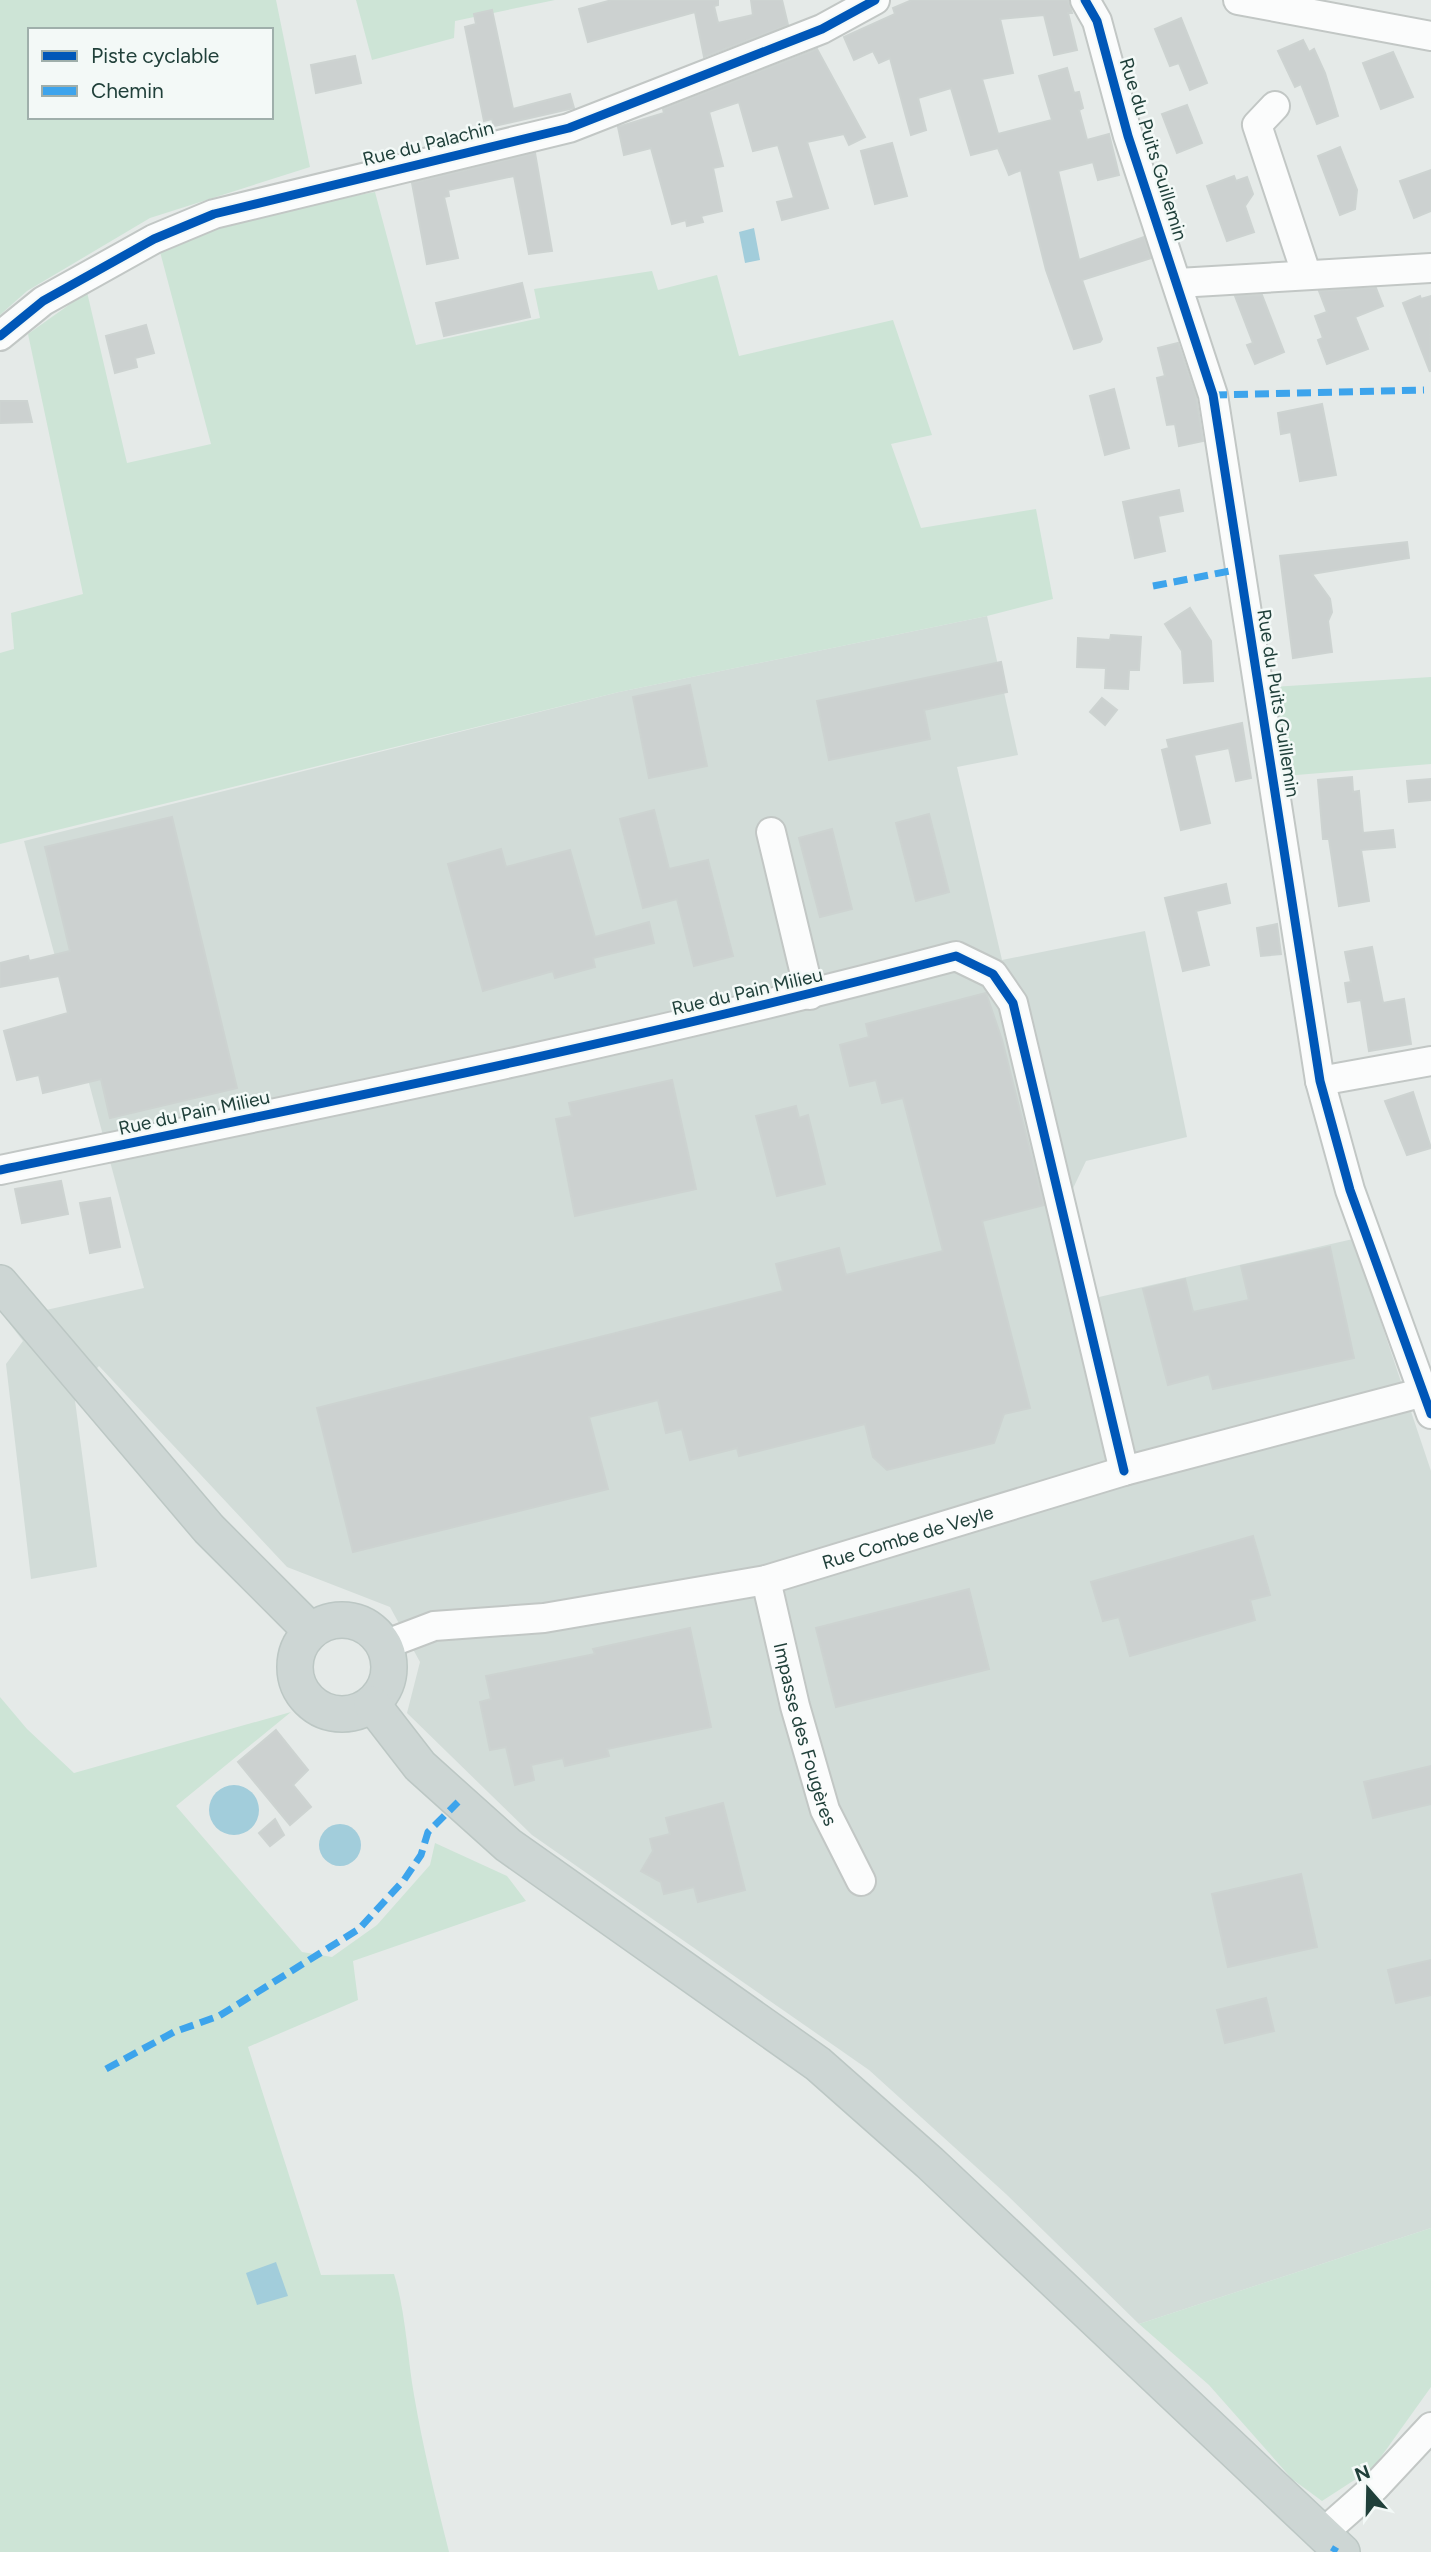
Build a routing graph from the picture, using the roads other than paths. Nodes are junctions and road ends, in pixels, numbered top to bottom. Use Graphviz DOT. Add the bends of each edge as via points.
graph roads {
  1 [pos="875,0"];
  2 [pos="1085,0"];
  3 [pos="1238,0"];
  4 [pos="1431,36"];
  5 [pos="1275,106"];
  6 [pos="1431,268"];
  7 [pos="1306,273"];
  8 [pos="1178,283"];
  9 [pos="0,336"];
  10 [pos="771,832"];
  11 [pos="810,995"];
  12 [pos="1431,1061"];
  13 [pos="1320,1081"];
  14 [pos="0,1170"];
  15 [pos="0,1283"];
  16 [pos="1427,1403"];
  17 [pos="1124,1471"];
  18 [pos="766,1580"];
  19 [pos="311,1631"];
  20 [pos="384,1645"];
  21 [pos="372,1704"];
  22 [pos="861,1881"];
  23 [pos="1431,2427"];
  24 [pos="1332,2542"];
  1 -- 9 [label="street, Rue du Palachin" via="810,34 569,128 214,214 154,239 43,301"];
  2 -- 8 [label="street, Rue du Puits Guillemin" via="1097,21 1128,136"];
  3 -- 4 [label="street"];
  5 -- 7 [label="street" via="1257,125"];
  6 -- 7 [label="street"];
  7 -- 8 [label="street"];
  8 -- 13 [label="street, Rue du Puits Guillemin" via="1213,395"];
  10 -- 11 [label="street"];
  11 -- 14 [label="street, Rue du Pain Milieu" via="417,1085"];
  11 -- 17 [label="street, Rue du Pain Milieu" via="956,956 993,974 1013,1003"];
  12 -- 13 [label="street"];
  13 -- 16 [label="street, Rue du Puits Guillemin" via="1350,1190"];
  15 -- 19 [label="main road" via="209,1529"];
  16 -- 17 [label="street, Rue Combe de Veyle"];
  17 -- 18 [label="street, Rue Combe de Veyle"];
  18 -- 20 [label="street, Rue Combe de Veyle" via="544,1618 434,1626"];
  18 -- 22 [label="street, Impasse des Fougères" via="825,1810"];
  19 -- 20 [label="main road" via="328,1622 360,1623"];
  19 -- 21 [label="main road" via="295,1659 296,1676 312,1704 343,1714"];
  20 -- 21 [label="main road" via="389,1676"];
  21 -- 24 [label="main road" via="420,1766 508,1845 818,2063"];
  23 -- 24 [label="street"];
}
